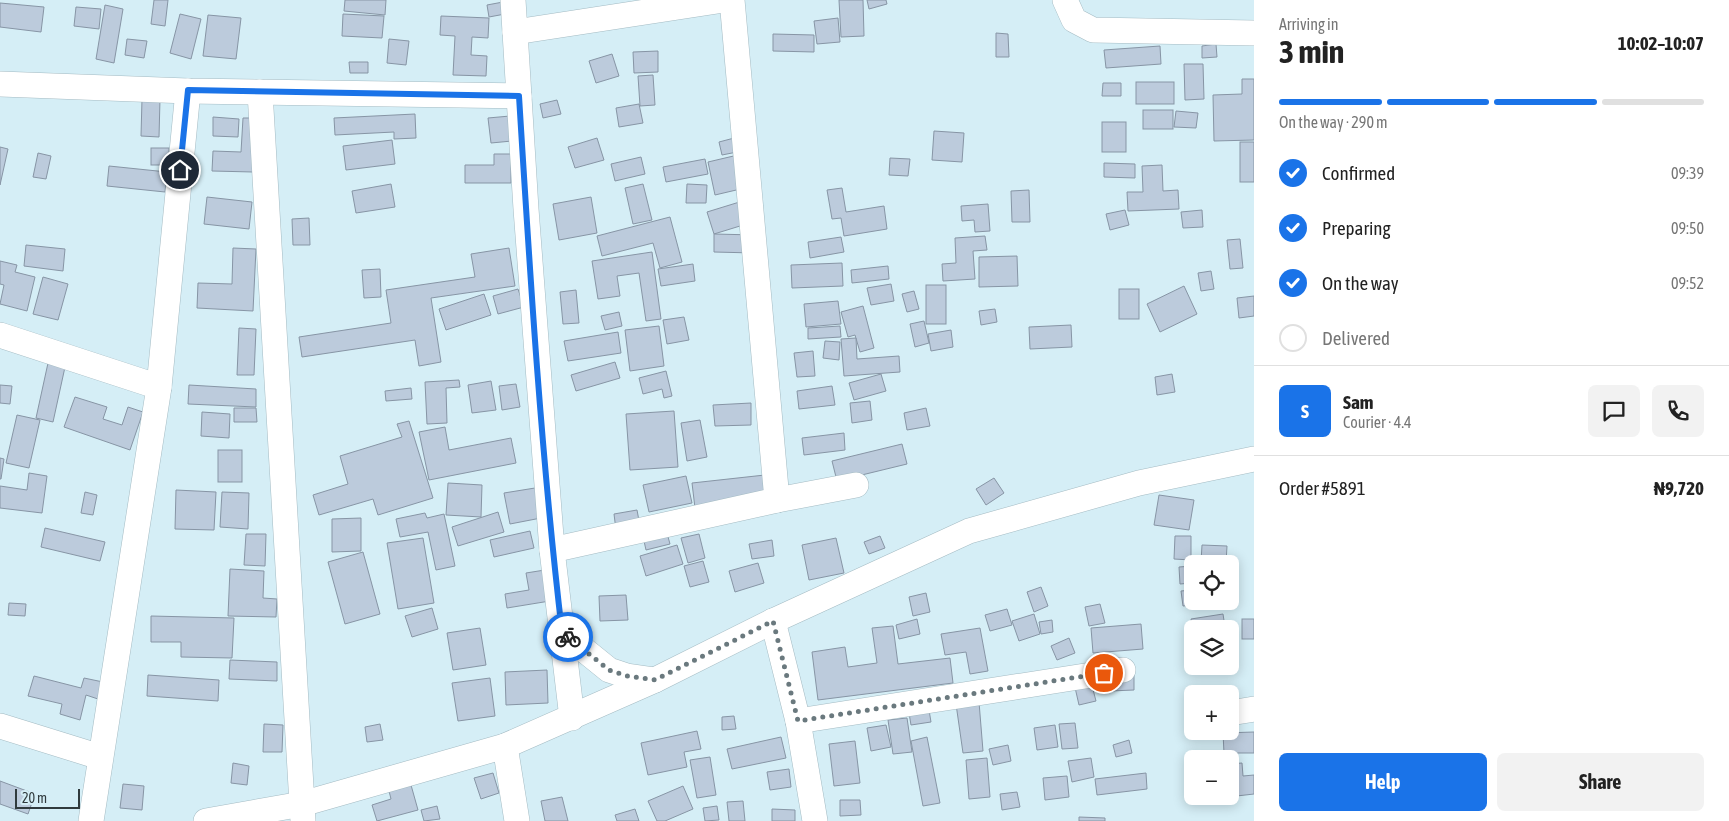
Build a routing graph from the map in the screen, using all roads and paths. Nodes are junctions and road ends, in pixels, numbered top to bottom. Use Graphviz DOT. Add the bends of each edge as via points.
graph roads {
  1 [pos="513,0"];
  2 [pos="724,0"];
  3 [pos="732,0"];
  4 [pos="1065,0"];
  5 [pos="515,32"];
  6 [pos="1254,33"];
  7 [pos="0,84"];
  8 [pos="188,90"];
  9 [pos="260,92"];
  10 [pos="519,96"];
  11 [pos="0,335"];
  12 [pos="159,387"];
  13 [pos="1254,459"];
  14 [pos="856,485"];
  15 [pos="777,500"];
  16 [pos="552,550"];
  17 [pos="773,621"];
  18 [pos="562,632"];
  19 [pos="1122,670"];
  20 [pos="655,680"];
  21 [pos="1254,709"];
  22 [pos="1239,712"];
  23 [pos="572,718"];
  24 [pos="798,721"];
  25 [pos="0,726"];
  26 [pos="505,746"];
  27 [pos="100,757"];
  28 [pos="302,813"];
  29 [pos="91,821"];
  30 [pos="206,821"];
  31 [pos="517,821"];
  32 [pos="815,821"];
  1 -- 5 [label="street"];
  2 -- 5 [label="street"];
  3 -- 15 [label="street"];
  4 -- 6 [label="street" via="1074,20 1093,30"];
  5 -- 10 [label="street"];
  7 -- 8 [label="street"];
  8 -- 9 [label="street"];
  8 -- 12 [label="street"];
  9 -- 10 [label="street"];
  9 -- 28 [label="street"];
  10 -- 16 [label="street"];
  11 -- 12 [label="street"];
  12 -- 27 [label="street"];
  13 -- 17 [label="street" via="1139,482 969,531"];
  14 -- 15 [label="street"];
  15 -- 16 [label="street"];
  16 -- 18 [label="street"];
  17 -- 20 [label="street"];
  17 -- 24 [label="street"];
  18 -- 20 [label="street" via="609,670"];
  18 -- 23 [label="street"];
  19 -- 24 [label="street"];
  20 -- 23 [label="street"];
  21 -- 22 [label="street"];
  23 -- 26 [label="street"];
  24 -- 32 [label="street"];
  25 -- 27 [label="street"];
  26 -- 28 [label="street"];
  26 -- 31 [label="street"];
  27 -- 29 [label="street"];
  28 -- 30 [label="street"];
}
